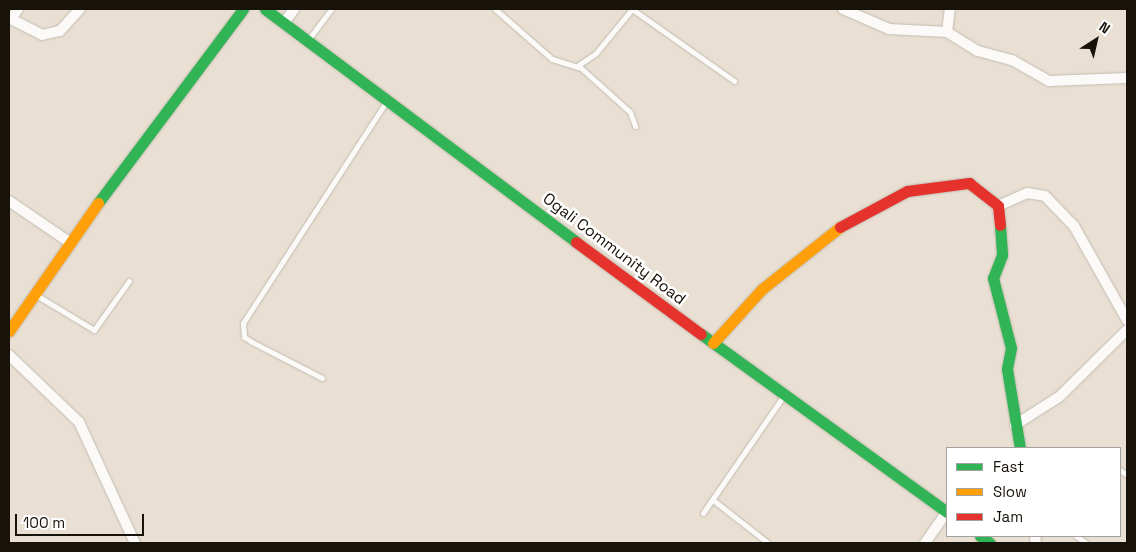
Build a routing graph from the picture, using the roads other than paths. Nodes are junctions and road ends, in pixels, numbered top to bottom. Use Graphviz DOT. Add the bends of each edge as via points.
graph roads {
  1 [pos="18,9"];
  2 [pos="80,9"];
  3 [pos="243,9"];
  4 [pos="265,9"];
  5 [pos="294,9"];
  6 [pos="331,9"];
  7 [pos="495,9"];
  8 [pos="843,9"];
  9 [pos="950,9"];
  10 [pos="10,19"];
  11 [pos="284,22"];
  12 [pos="947,32"];
  13 [pos="308,40"];
  14 [pos="577,66"];
  15 [pos="1127,78"];
  16 [pos="734,81"];
  17 [pos="387,100"];
  18 [pos="635,126"];
  19 [pos="9,201"];
  20 [pos="998,206"];
  21 [pos="69,242"];
  22 [pos="129,281"];
  23 [pos="34,293"];
  24 [pos="1127,320"];
  25 [pos="1127,330"];
  26 [pos="9,331"];
  27 [pos="713,343"];
  28 [pos="9,355"];
  29 [pos="322,378"];
  30 [pos="784,395"];
  31 [pos="1016,425"];
  32 [pos="1020,447"];
  33 [pos="712,500"];
  34 [pos="946,511"];
  35 [pos="703,513"];
  36 [pos="946,513"];
  37 [pos="135,543"];
  38 [pos="768,543"];
  39 [pos="925,543"];
  1 -- 10 [label="street"];
  2 -- 10 [label="street" via="60,31 47,34 34,34"];
  3 -- 21 [label="street"];
  4 -- 11 [label="street, Ogali Community Road"];
  5 -- 11 [label="street"];
  6 -- 13 [label="lane"];
  7 -- 14 [label="lane" via="552,59"];
  8 -- 12 [label="street" via="890,29"];
  9 -- 12 [label="street"];
  11 -- 13 [label="street, Ogali Community Road"];
  12 -- 15 [label="street" via="978,51 1012,60 1049,81"];
  13 -- 17 [label="street, Ogali Community Road"];
  14 -- 16 [label="lane" via="596,53 632,9"];
  14 -- 18 [label="lane" via="626,108"];
  17 -- 27 [label="street, Ogali Community Road"];
  17 -- 29 [label="lane" via="243,323 244,337"];
  19 -- 21 [label="street"];
  20 -- 24 [label="street" via="1026,193 1045,196 1074,226"];
  20 -- 27 [label="street" via="969,183 918,188 892,198 806,250 762,289"];
  20 -- 31 [label="street" via="1002,255 993,278 1011,348 1007,370"];
  21 -- 23 [label="street"];
  22 -- 23 [label="lane" via="94,330"];
  23 -- 26 [label="street"];
  25 -- 31 [label="street" via="1059,396"];
  27 -- 30 [label="street, Ogali Community Road"];
  28 -- 37 [label="street" via="79,422"];
  30 -- 33 [label="lane"];
  30 -- 34 [label="street, Ogali Community Road"];
  31 -- 32 [label="street"];
  33 -- 35 [label="lane"];
  33 -- 38 [label="lane"];
  36 -- 39 [label="street"];
}
